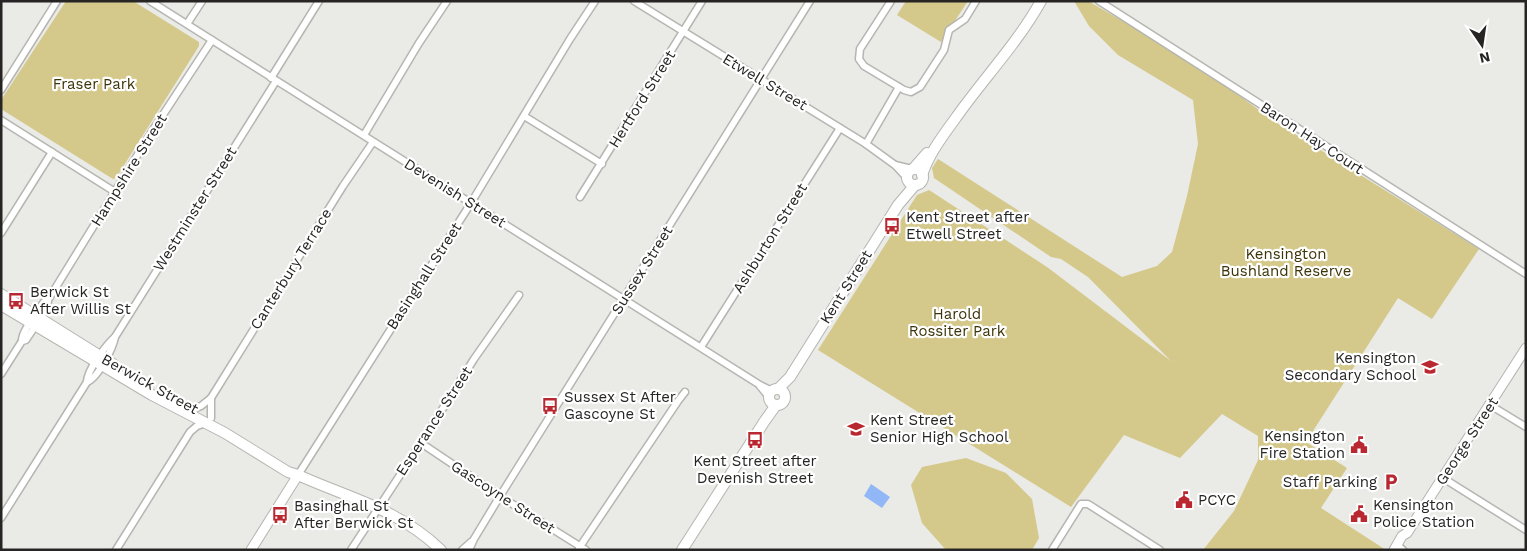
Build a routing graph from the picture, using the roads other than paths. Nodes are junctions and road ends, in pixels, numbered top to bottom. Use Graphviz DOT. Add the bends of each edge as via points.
graph roads {
  1 [pos="56,1"];
  2 [pos="150,1"];
  3 [pos="202,1"];
  4 [pos="318,1"];
  5 [pos="447,1"];
  6 [pos="595,1"];
  7 [pos="634,1"];
  8 [pos="702,1"];
  9 [pos="810,1"];
  10 [pos="890,1"];
  11 [pos="976,1"];
  12 [pos="1034,1"];
  13 [pos="1041,1"];
  14 [pos="1098,1"];
  15 [pos="187,24"];
  16 [pos="684,33"];
  17 [pos="212,40"];
  18 [pos="274,79"];
  19 [pos="761,81"];
  20 [pos="899,87"];
  21 [pos="1,90"];
  22 [pos="524,116"];
  23 [pos="1,120"];
  24 [pos="840,128"];
  25 [pos="364,135"];
  26 [pos="373,142"];
  27 [pos="866,144"];
  28 [pos="52,152"];
  29 [pos="602,164"];
  30 [pos="911,176"];
  31 [pos="115,192"];
  32 [pos="580,197"];
  33 [pos="471,203"];
  34 [pos="1,233"];
  35 [pos="1526,274"];
  36 [pos="1,294"];
  37 [pos="519,294"];
  38 [pos="624,299"];
  39 [pos="1,305"];
  40 [pos="35,321"];
  41 [pos="701,347"];
  42 [pos="1526,348"];
  43 [pos="101,360"];
  44 [pos="1,374"];
  45 [pos="685,392"];
  46 [pos="775,396"];
  47 [pos="212,398"];
  48 [pos="1490,405"];
  49 [pos="191,412"];
  50 [pos="209,420"];
  51 [pos="1526,427"];
  52 [pos="190,432"];
  53 [pos="421,443"];
  54 [pos="298,475"];
  55 [pos="1443,478"];
  56 [pos="500,496"];
  57 [pos="378,507"];
  58 [pos="1,518"];
  59 [pos="1526,530"];
  60 [pos="474,539"];
  61 [pos="582,549"];
  62 [pos="1399,549"];
  63 [pos="116,550"];
  64 [pos="251,550"];
  65 [pos="351,550"];
  66 [pos="441,550"];
  67 [pos="462,550"];
  68 [pos="469,550"];
  69 [pos="682,550"];
  70 [pos="1052,550"];
  71 [pos="1160,550"];
  1 -- 21 [label="street"];
  2 -- 15 [label="street, Devenish Street"];
  3 -- 15 [label="street"];
  4 -- 18 [label="street, Westminster Street"];
  5 -- 25 [label="street"];
  6 -- 22 [label="street, Basinghall Street"];
  7 -- 16 [label="street, Etwell Street"];
  8 -- 16 [label="street, Hertford Street"];
  9 -- 19 [label="street, Sussex Street"];
  10 -- 20 [label="street" via="859,55 864,66"];
  11 -- 20 [label="street" via="965,19 949,30 944,50 920,87 911,92"];
  12 -- 30 [label="main road, Kent Street"];
  13 -- 30 [label="main road" via="944,133 922,175 918,170"];
  14 -- 35 [label="street, Baron Hay Court"];
  15 -- 17 [label="street, Devenish Street"];
  16 -- 19 [label="street, Etwell Street"];
  16 -- 29 [label="street, Hertford Street"];
  17 -- 18 [label="street, Devenish Street"];
  17 -- 31 [label="street, Hampshire Street"];
  18 -- 25 [label="street, Devenish Street"];
  18 -- 43 [label="street, Westminster Street"];
  19 -- 24 [label="street, Etwell Street"];
  19 -- 38 [label="street, Sussex Street"];
  20 -- 27 [label="street"];
  22 -- 29 [label="street"];
  22 -- 33 [label="street, Basinghall Street"];
  23 -- 28 [label="street"];
  24 -- 27 [label="street, Etwell Street"];
  24 -- 41 [label="street, Ashburton Street"];
  25 -- 26 [label="street, Devenish Street"];
  26 -- 33 [label="street, Devenish Street"];
  26 -- 47 [label="street, Canterbury Terrace"];
  27 -- 30 [label="street, Etwell Street"];
  28 -- 31 [label="street"];
  28 -- 34 [label="street"];
  29 -- 32 [label="street, Hertford Street"];
  30 -- 46 [label="main road, Kent Street" via="903,198"];
  31 -- 40 [label="street, Hampshire Street"];
  33 -- 38 [label="street, Devenish Street"];
  33 -- 54 [label="street, Basinghall Street"];
  36 -- 40 [label="main road, Berwick Street"];
  37 -- 53 [label="street, Esperance Street"];
  38 -- 41 [label="street, Devenish Street"];
  38 -- 56 [label="street, Sussex Street"];
  39 -- 40 [label="main road, Berwick Street"];
  40 -- 43 [label="main road, Berwick Street"];
  40 -- 44 [label="street, Hampshire Street" via="26,340 22,341"];
  41 -- 46 [label="street, Devenish Street"];
  42 -- 48 [label="main road, George Street"];
  43 -- 49 [label="main road, Berwick Street"];
  43 -- 58 [label="street, Westminster Street" via="92,380 87,382"];
  45 -- 61 [label="street"];
  46 -- 69 [label="main road, Kent Street" via="764,422"];
  47 -- 49 [label="street, Canterbury Terrace"];
  47 -- 50 [label="street, Canterbury Terrace"];
  48 -- 51 [label="street"];
  48 -- 55 [label="main road, George Street"];
  49 -- 50 [label="main road, Berwick Street"];
  49 -- 52 [label="street"];
  50 -- 52 [label="street"];
  50 -- 54 [label="main road, Berwick Street" via="292,467"];
  52 -- 63 [label="street"];
  53 -- 56 [label="street, Gascoyne Street"];
  53 -- 57 [label="street, Esperance Street"];
  54 -- 57 [label="main road, Berwick Street"];
  54 -- 64 [label="main road, Basinghall Street"];
  55 -- 59 [label="street"];
  55 -- 62 [label="main road, George Street"];
  56 -- 60 [label="street, Sussex Street"];
  56 -- 61 [label="street, Gascoyne Street"];
  57 -- 65 [label="street, Esperance Street"];
  57 -- 66 [label="main road, Berwick Street" via="416,529"];
  60 -- 67 [label="street, Sussex Street"];
  60 -- 68 [label="street, Sussex Street"];
  70 -- 71 [label="street" via="1081,504 1088,504"];
}
